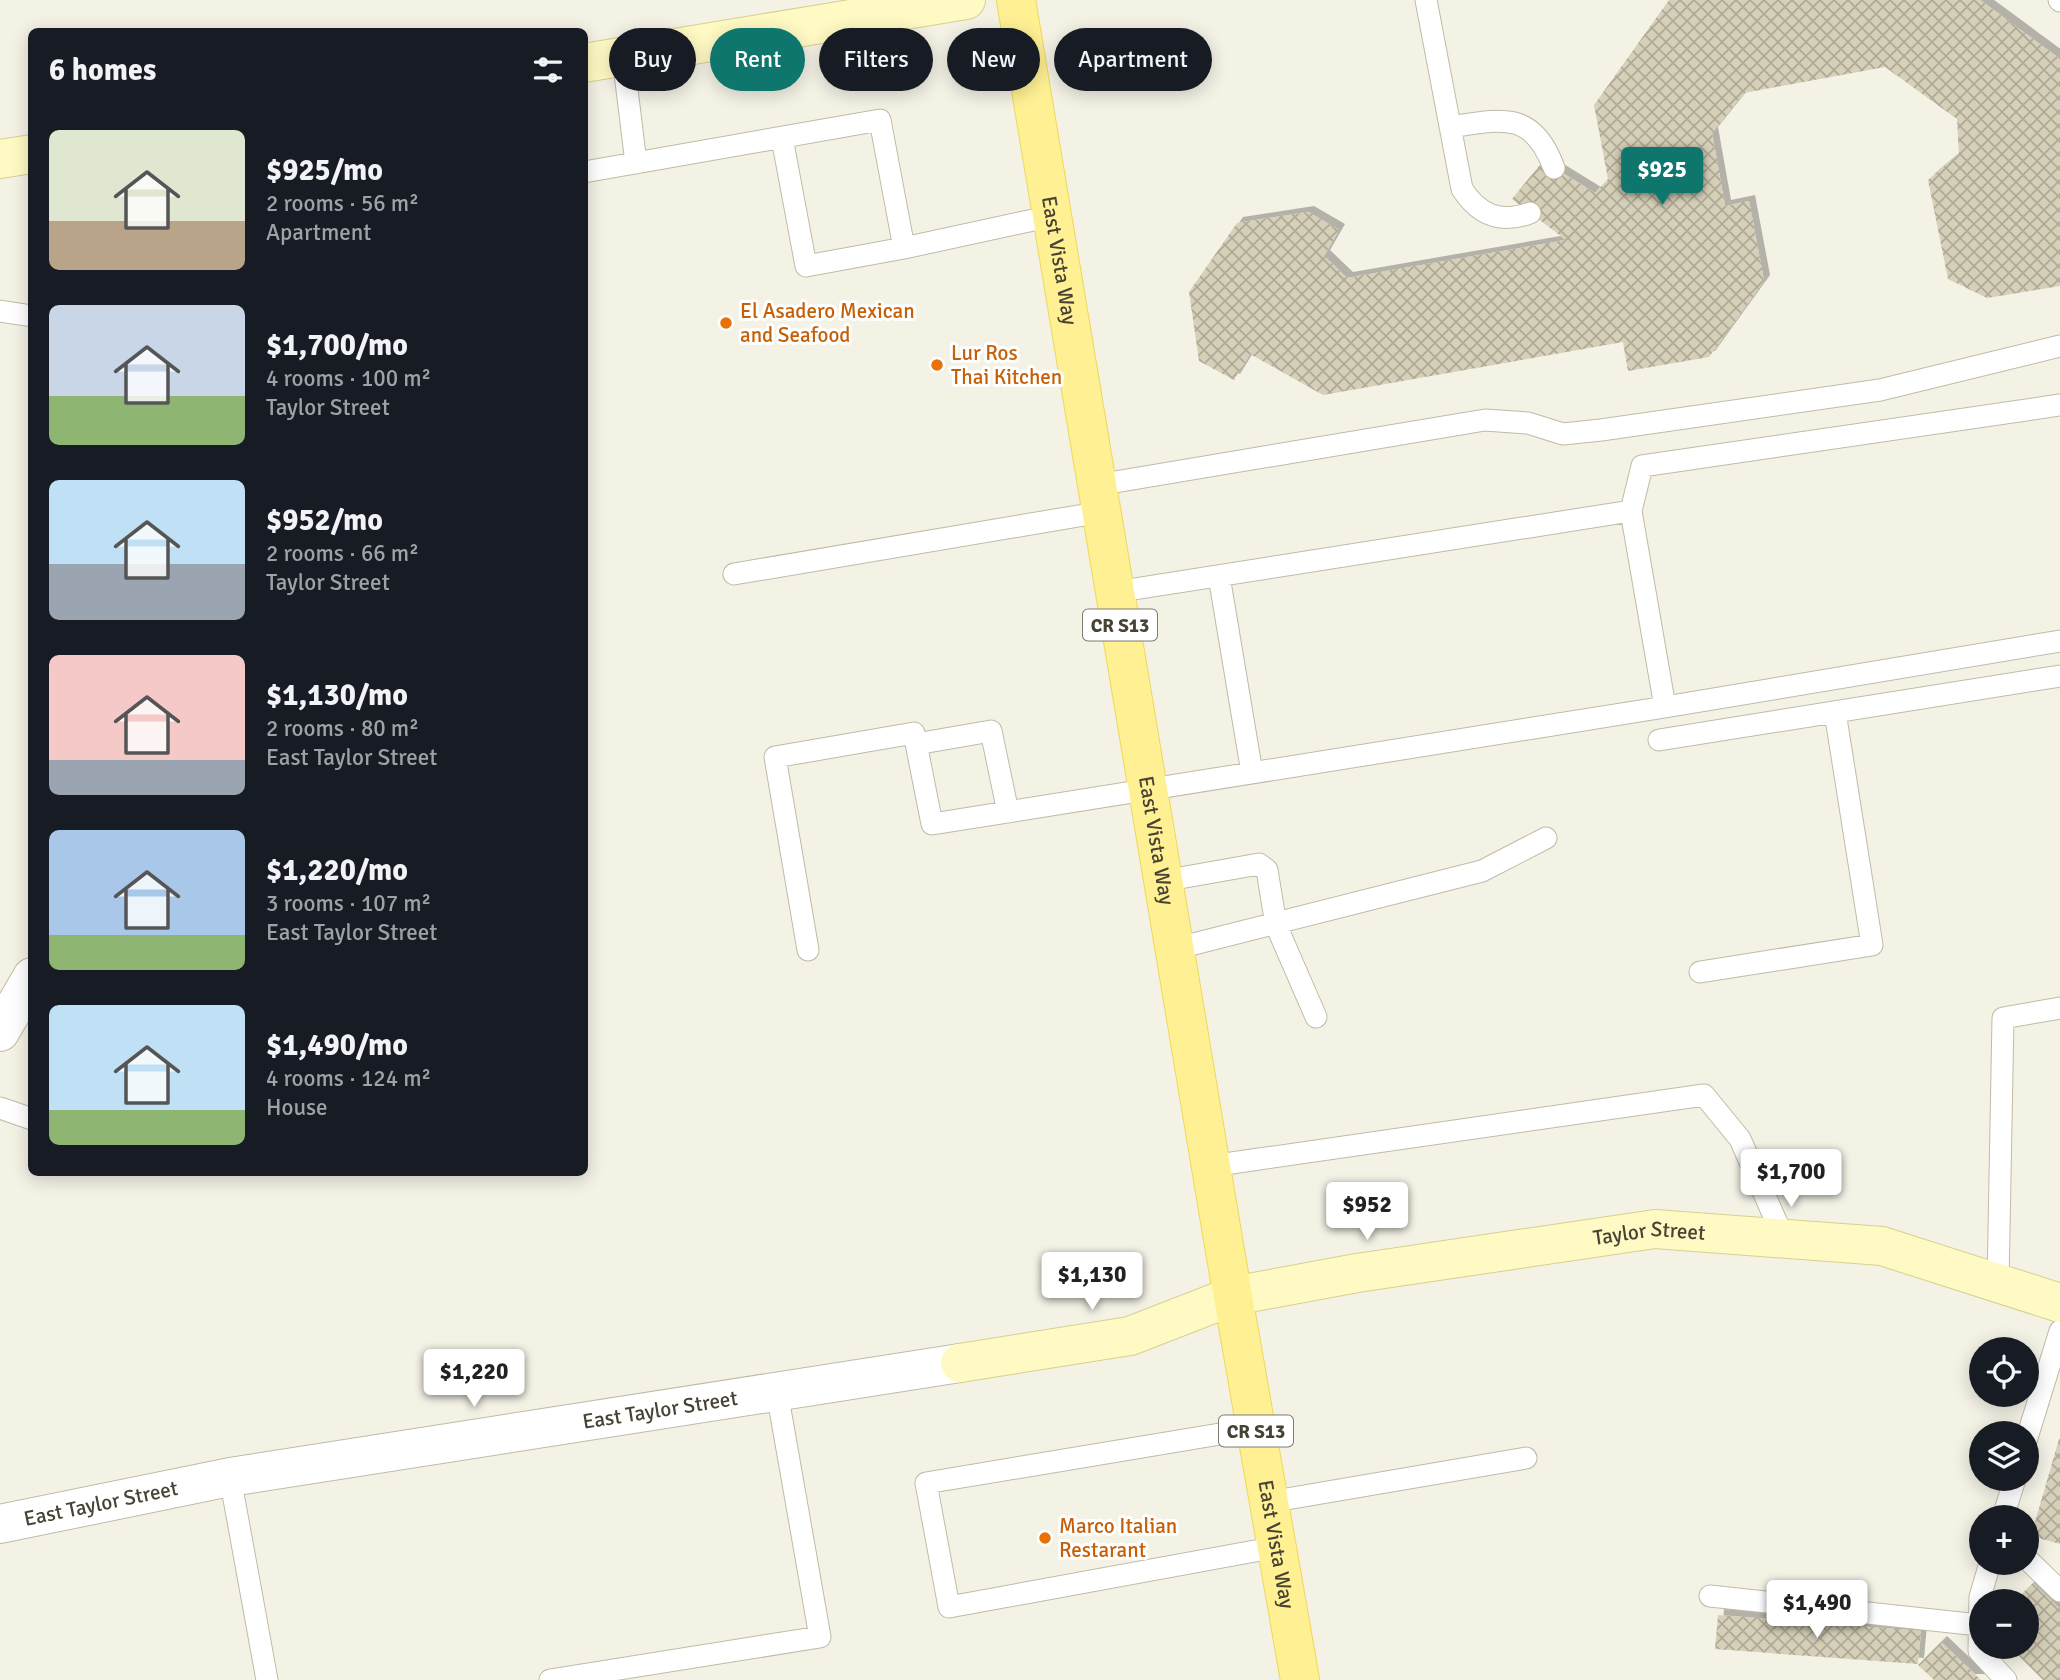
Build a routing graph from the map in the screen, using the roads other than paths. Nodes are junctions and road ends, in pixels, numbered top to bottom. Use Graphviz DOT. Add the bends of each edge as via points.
graph roads {
  1 [pos="966,0"];
  2 [pos="1016,0"];
  3 [pos="1426,0"];
  4 [pos="696,45"];
  5 [pos="609,59"];
  6 [pos="588,62"];
  7 [pos="627,91"];
  8 [pos="1450,127"];
  9 [pos="782,138"];
  10 [pos="28,155"];
  11 [pos="0,159"];
  12 [pos="636,163"];
  13 [pos="1554,168"];
  14 [pos="588,171"];
  15 [pos="1530,213"];
  16 [pos="1052,216"];
  17 [pos="904,248"];
  18 [pos="0,311"];
  19 [pos="28,315"];
  20 [pos="2060,346"];
  21 [pos="2060,405"];
  22 [pos="1099,498"];
  23 [pos="1631,511"];
  24 [pos="734,574"];
  25 [pos="1219,576"];
  26 [pos="1115,592"];
  27 [pos="2060,641"];
  28 [pos="2060,676"];
  29 [pos="1665,707"];
  30 [pos="1835,712"];
  31 [pos="1659,740"];
  32 [pos="916,744"];
  33 [pos="1252,773"];
  34 [pos="1148,791"];
  35 [pos="1008,812"];
  36 [pos="1546,838"];
  37 [pos="1163,881"];
  38 [pos="1276,925"];
  39 [pos="1174,948"];
  40 [pos="808,950"];
  41 [pos="1700,972"];
  42 [pos="28,984"];
  43 [pos="2060,1008"];
  44 [pos="1316,1017"];
  45 [pos="0,1032"];
  46 [pos="0,1108"];
  47 [pos="28,1118"];
  48 [pos="1211,1166"];
  49 [pos="1784,1239"];
  50 [pos="1998,1284"];
  51 [pos="1233,1296"];
  52 [pos="2060,1303"];
  53 [pos="2060,1331"];
  54 [pos="960,1363"];
  55 [pos="777,1392"];
  56 [pos="2032,1421"];
  57 [pos="1256,1428"];
  58 [pos="1526,1458"];
  59 [pos="230,1477"];
  60 [pos="1269,1502"];
  61 [pos="0,1524"];
  62 [pos="1277,1547"];
  63 [pos="2039,1571"];
  64 [pos="2060,1591"];
  65 [pos="1710,1597"];
  66 [pos="1969,1624"];
  67 [pos="1987,1659"];
  68 [pos="267,1680"];
  69 [pos="550,1680"];
  70 [pos="1300,1680"];
  71 [pos="2006,1680"];
  1 -- 4 [label="main road"];
  2 -- 16 [label="main road, East Vista Way / CR S13"];
  3 -- 8 [label="lane"];
  5 -- 6 [label="main road"];
  7 -- 12 [label="lane"];
  8 -- 13 [label="lane" via="1504,119 1521,124 1548,150"];
  8 -- 15 [label="lane" via="1462,189 1473,206 1493,217 1515,219"];
  9 -- 12 [label="lane"];
  9 -- 17 [label="lane" via="880,120"];
  9 -- 17 [label="lane" via="806,266"];
  10 -- 11 [label="main road"];
  12 -- 14 [label="lane"];
  16 -- 17 [label="lane"];
  16 -- 22 [label="main road, East Vista Way / CR S13"];
  18 -- 19 [label="lane"];
  20 -- 22 [label="lane" via="1880,390 1601,430 1563,434 1528,423 1485,420"];
  21 -- 23 [label="lane" via="1642,466"];
  22 -- 24 [label="lane"];
  22 -- 26 [label="main road, East Vista Way / CR S13"];
  23 -- 25 [label="lane"];
  23 -- 29 [label="lane"];
  25 -- 26 [label="lane"];
  25 -- 33 [label="lane"];
  26 -- 34 [label="main road, East Vista Way / CR S13"];
  27 -- 29 [label="lane"];
  28 -- 30 [label="lane"];
  29 -- 33 [label="lane"];
  30 -- 31 [label="lane"];
  30 -- 41 [label="lane" via="1872,945"];
  32 -- 35 [label="lane" via="932,824"];
  32 -- 35 [label="lane" via="991,731"];
  32 -- 40 [label="lane" via="914,733 775,758"];
  33 -- 34 [label="lane"];
  34 -- 35 [label="lane"];
  34 -- 37 [label="main road, East Vista Way / CR S13"];
  36 -- 38 [label="lane" via="1482,871"];
  37 -- 38 [label="lane" via="1259,864 1267,870"];
  37 -- 39 [label="main road, East Vista Way / CR S13"];
  38 -- 39 [label="lane"];
  38 -- 44 [label="lane"];
  39 -- 48 [label="main road, East Vista Way / CR S13"];
  42 -- 45 [label="street"];
  43 -- 50 [label="lane" via="2003,1018"];
  46 -- 47 [label="lane"];
  48 -- 49 [label="lane" via="1704,1095 1740,1139"];
  48 -- 51 [label="main road, East Vista Way / CR S13"];
  49 -- 50 [label="main road, Taylor Street" via="1882,1246"];
  49 -- 51 [label="main road, Taylor Street" via="1655,1229"];
  50 -- 52 [label="main road, Taylor Street"];
  51 -- 54 [label="main road, East Taylor Street" via="1130,1336"];
  51 -- 57 [label="main road, East Vista Way / CR S13"];
  53 -- 56 [label="lane"];
  54 -- 55 [label="street, East Taylor Street"];
  55 -- 59 [label="street, East Taylor Street"];
  55 -- 69 [label="lane" via="820,1637"];
  57 -- 60 [label="main road, East Vista Way / CR S13"];
  57 -- 62 [label="lane" via="926,1483 949,1607"];
  58 -- 60 [label="lane"];
  59 -- 61 [label="street, East Taylor Street"];
  59 -- 68 [label="lane"];
  60 -- 62 [label="main road, East Vista Way / CR S13"];
  62 -- 70 [label="main road, East Vista Way / CR S13"];
  63 -- 64 [label="lane"];
  65 -- 66 [label="lane"];
  67 -- 71 [label="lane"];
}
